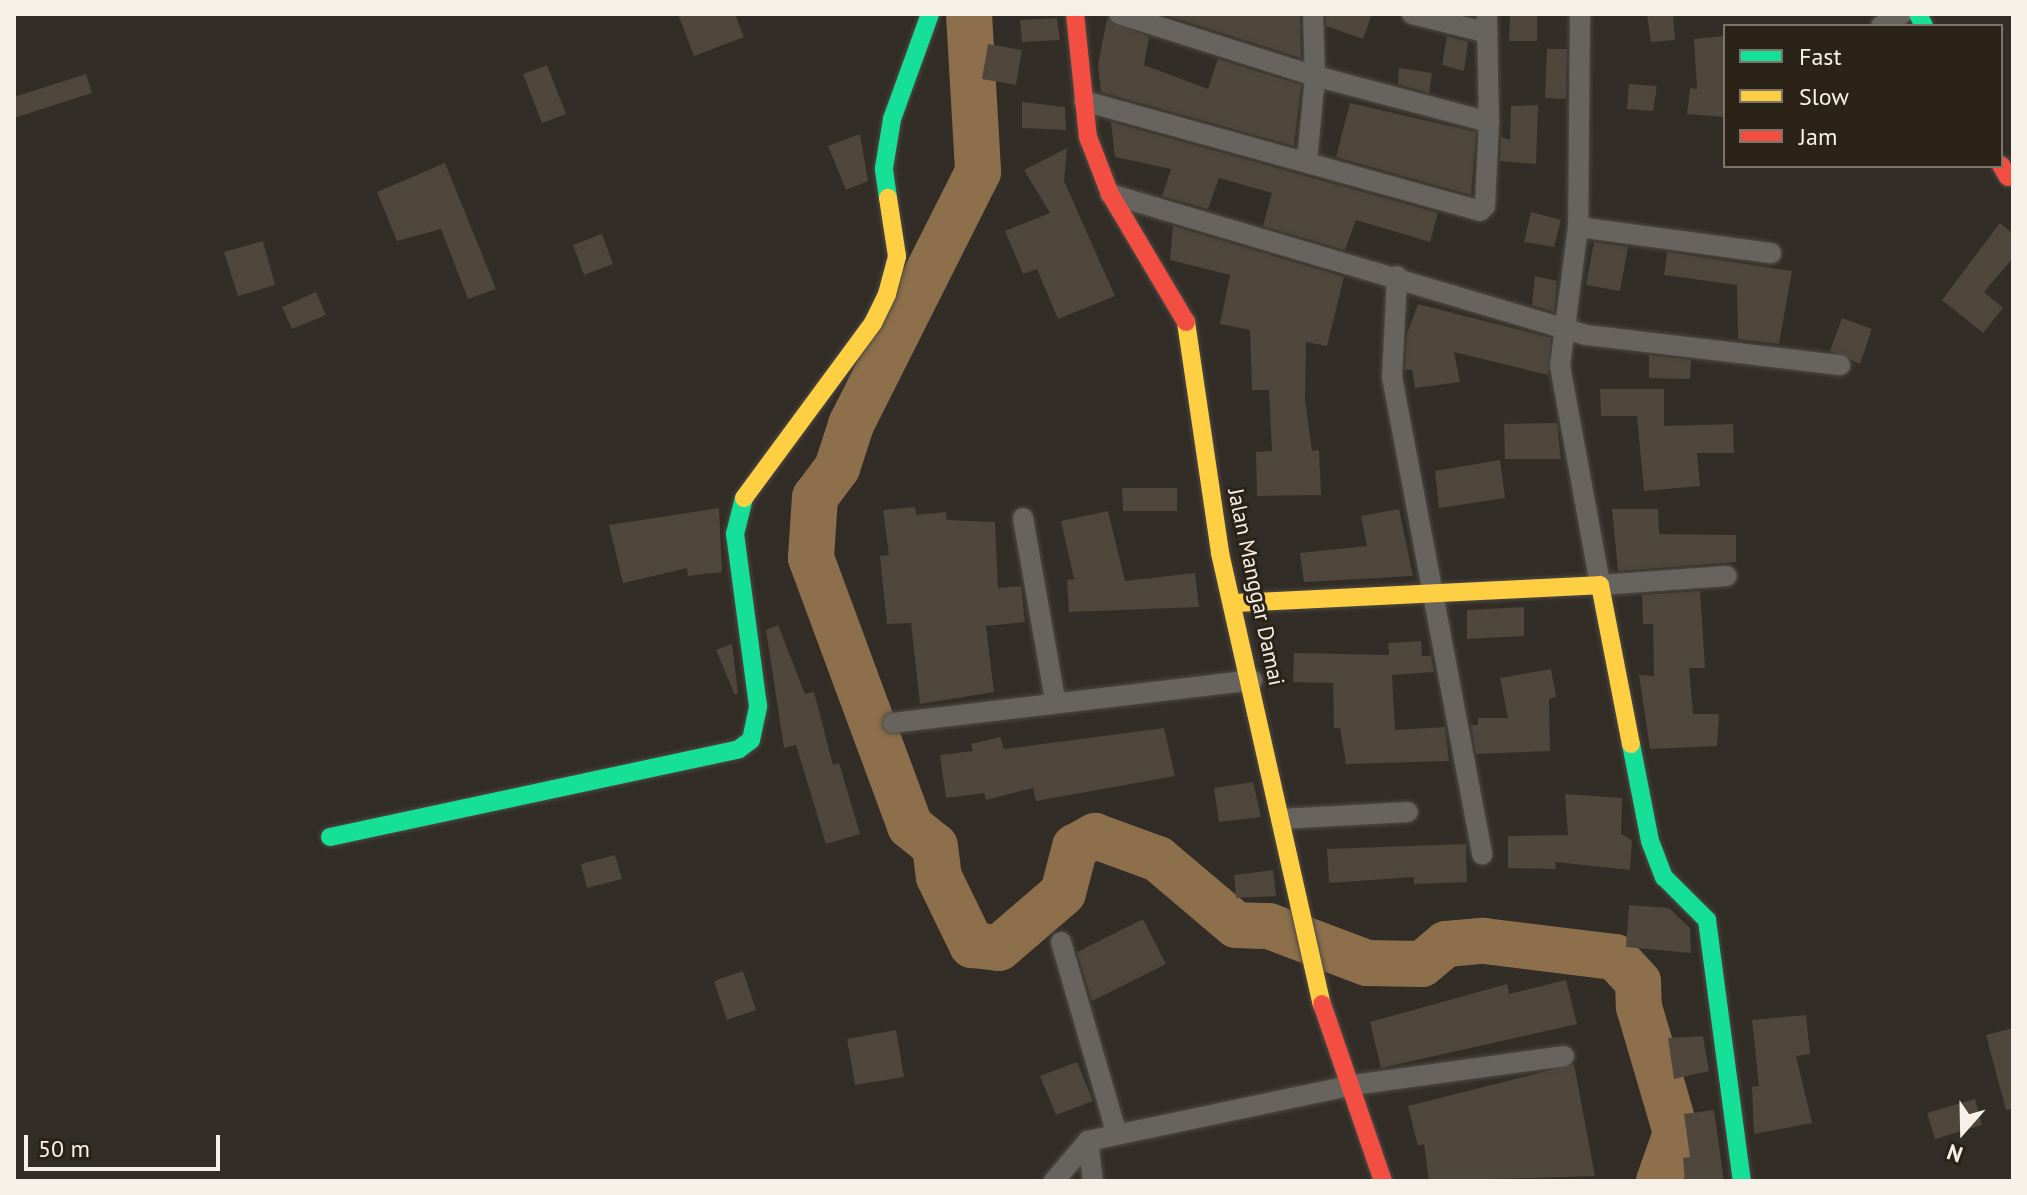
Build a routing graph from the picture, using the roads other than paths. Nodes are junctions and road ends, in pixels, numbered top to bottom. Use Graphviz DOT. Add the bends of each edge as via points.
graph roads {
  1 [pos="930,14"];
  2 [pos="1075,14"];
  3 [pos="1119,14"];
  4 [pos="1313,14"];
  5 [pos="1412,14"];
  6 [pos="1580,14"];
  7 [pos="1902,14"];
  8 [pos="1488,23"];
  9 [pos="1884,24"];
  10 [pos="1315,76"];
  11 [pos="1084,101"];
  12 [pos="1489,122"];
  13 [pos="1307,161"];
  14 [pos="1110,194"];
  15 [pos="1578,227"];
  16 [pos="1771,253"];
  17 [pos="1397,276"];
  18 [pos="1562,326"];
  19 [pos="1840,365"];
  20 [pos="1023,518"];
  21 [pos="1727,576"];
  22 [pos="1600,585"];
  23 [pos="1432,592"];
  24 [pos="1234,603"];
  25 [pos="1252,680"];
  26 [pos="1055,700"];
  27 [pos="893,723"];
  28 [pos="1408,812"];
  29 [pos="1282,819"];
  30 [pos="330,837"];
  31 [pos="1482,855"];
  32 [pos="1061,942"];
  33 [pos="1564,1056"];
  34 [pos="1353,1085"];
  35 [pos="1117,1135"];
  36 [pos="1088,1141"];
  37 [pos="1054,1181"];
  38 [pos="1093,1181"];
  39 [pos="1383,1181"];
  40 [pos="1742,1181"];
  1 -- 30 [label="street" via="892,119 884,168 897,256 887,294 741,510 735,534 758,706 751,740 739,749"];
  2 -- 11 [label="street, Jalan Manggar Damai"];
  3 -- 10 [label="street"];
  4 -- 10 [label="street"];
  5 -- 8 [label="street"];
  6 -- 15 [label="street"];
  7 -- 9 [label="street"];
  8 -- 12 [label="street"];
  10 -- 12 [label="street"];
  10 -- 13 [label="street"];
  11 -- 13 [label="street"];
  11 -- 14 [label="street, Jalan Manggar Damai" via="1088,137"];
  12 -- 13 [label="street" via="1485,206 1480,211"];
  14 -- 17 [label="street"];
  14 -- 24 [label="street, Jalan Manggar Damai" via="1191,331 1212,507"];
  15 -- 16 [label="street"];
  15 -- 18 [label="street"];
  17 -- 18 [label="street" via="1502,313"];
  17 -- 23 [label="street" via="1392,377"];
  18 -- 19 [label="street" via="1587,335"];
  18 -- 22 [label="street" via="1560,366"];
  20 -- 26 [label="street"];
  21 -- 22 [label="street"];
  22 -- 23 [label="street"];
  22 -- 40 [label="street" via="1650,841 1664,877 1707,920"];
  23 -- 24 [label="street"];
  23 -- 31 [label="street"];
  24 -- 25 [label="street, Jalan Manggar Damai"];
  25 -- 26 [label="street"];
  25 -- 29 [label="street, Jalan Manggar Damai"];
  26 -- 27 [label="street"];
  28 -- 29 [label="street"];
  29 -- 34 [label="street, Jalan Manggar Damai" via="1321,1000"];
  32 -- 35 [label="street"];
  33 -- 34 [label="street"];
  34 -- 35 [label="street"];
  34 -- 39 [label="street, Jalan Manggar Damai"];
  35 -- 36 [label="street"];
  36 -- 37 [label="street"];
  36 -- 38 [label="street"];
}
